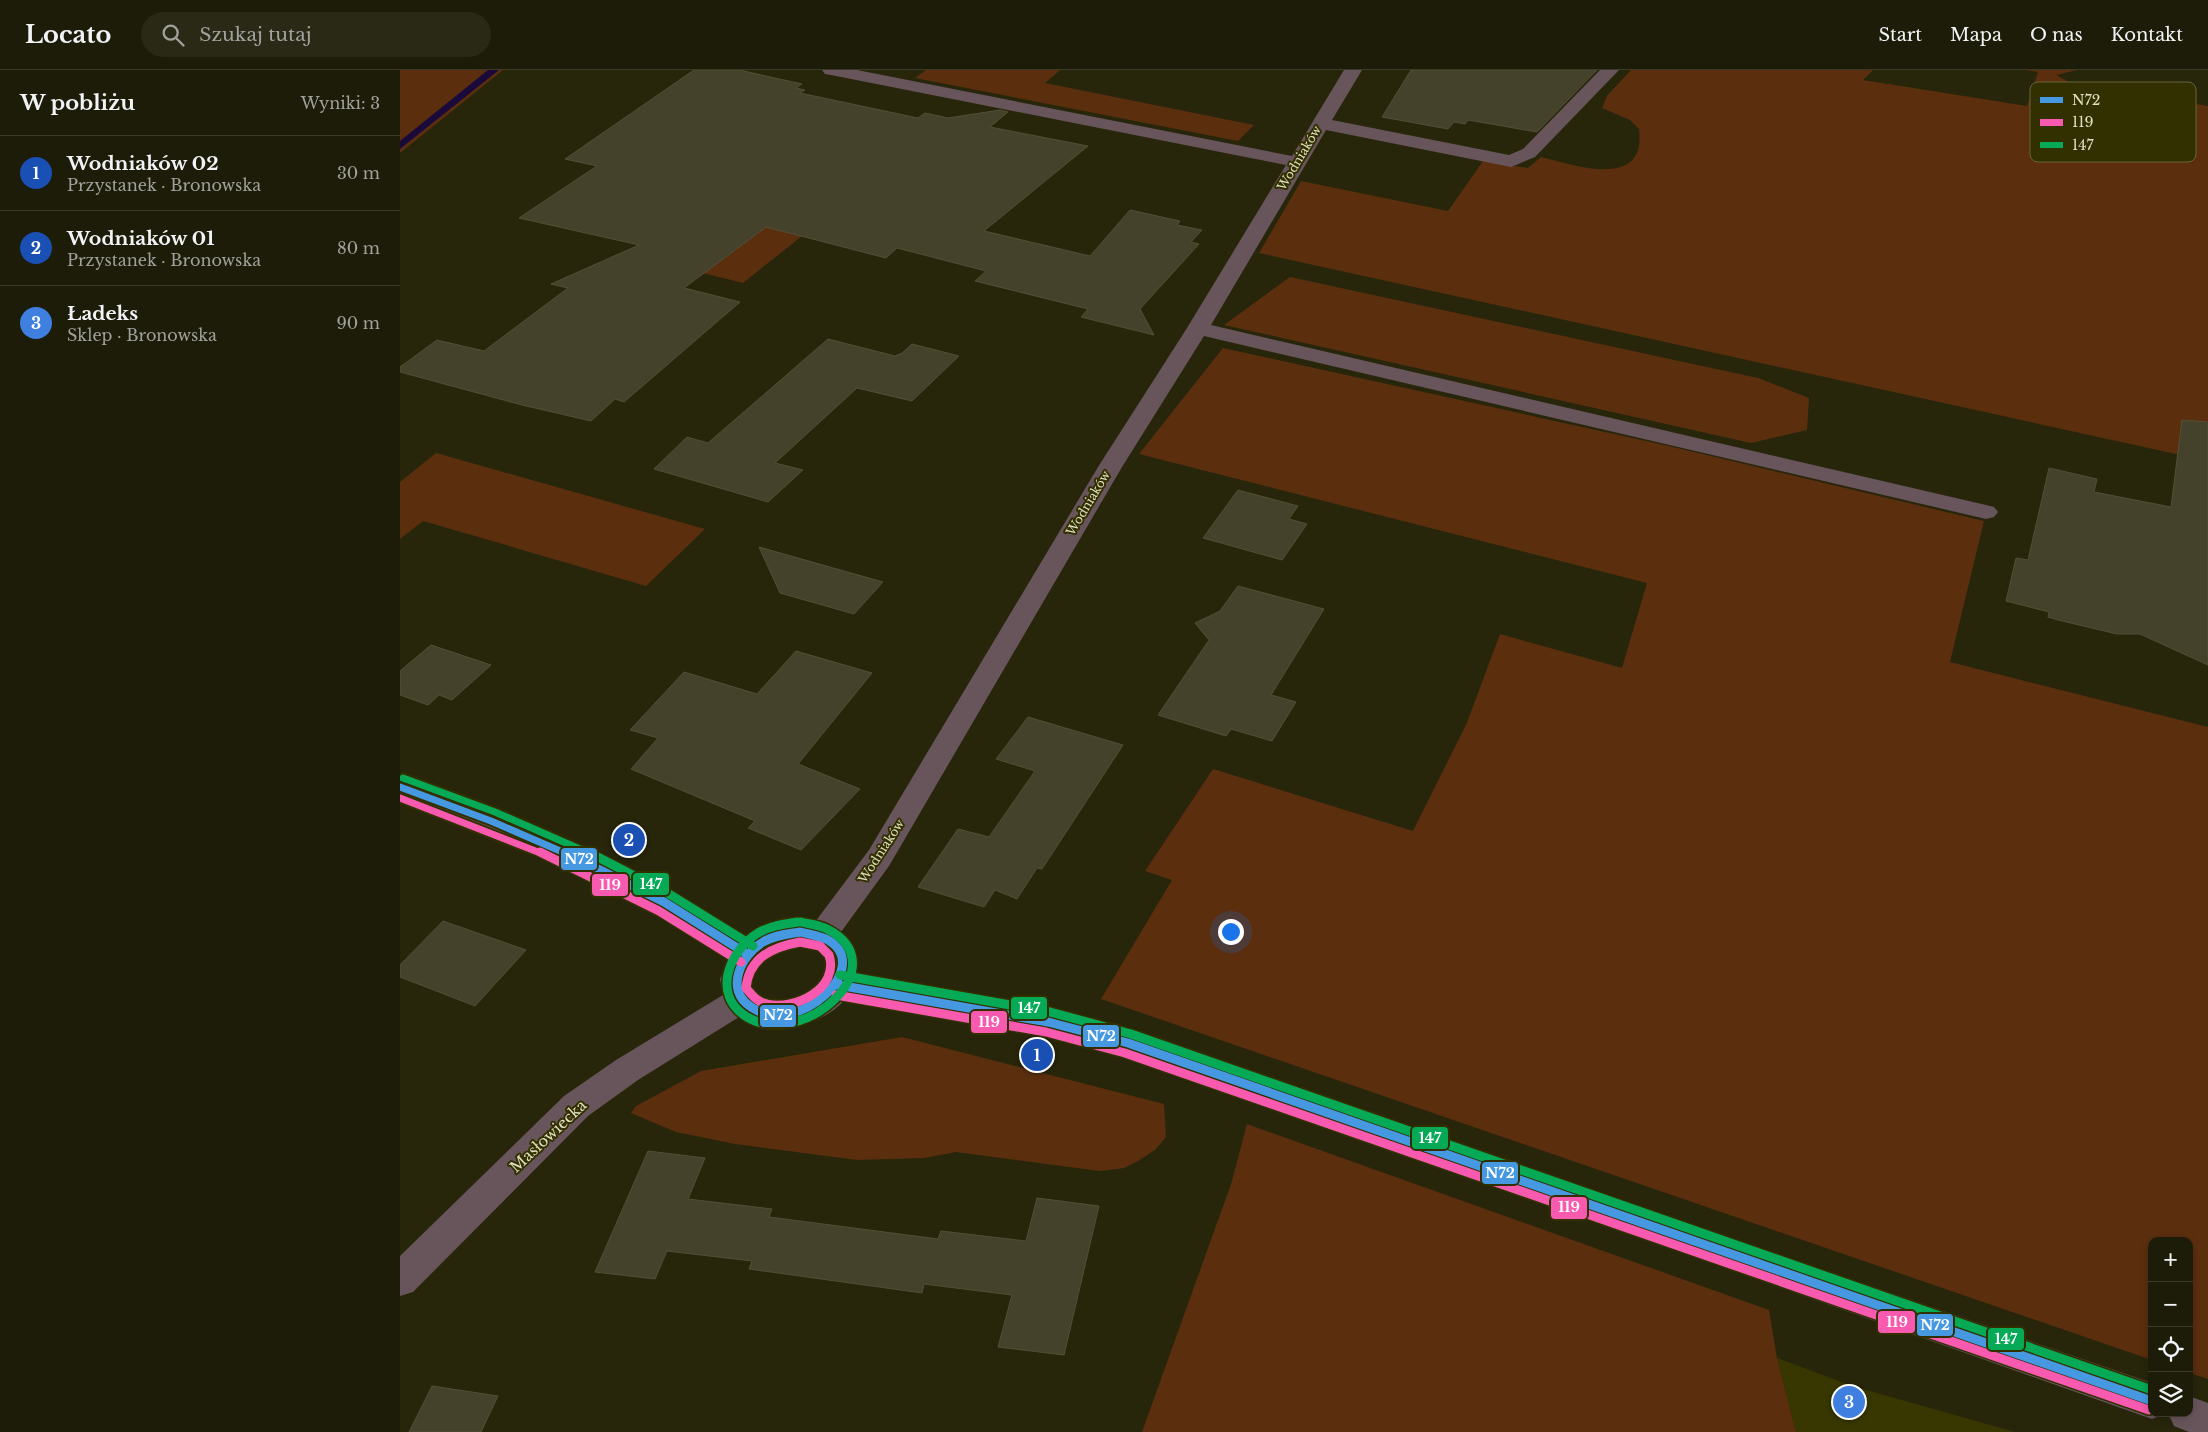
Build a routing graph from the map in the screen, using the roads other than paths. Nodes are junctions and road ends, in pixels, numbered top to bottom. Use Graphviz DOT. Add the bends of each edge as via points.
graph roads {
  1 [pos="831,70"];
  2 [pos="1353,70"];
  3 [pos="1610,70"];
  4 [pos="1320,124"];
  5 [pos="1296,162"];
  6 [pos="1198,328"];
  7 [pos="1986,512"];
  8 [pos="400,787"];
  9 [pos="822,936"];
  10 [pos="747,954"];
  11 [pos="838,985"];
  12 [pos="740,1000"];
  13 [pos="400,1280"];
  14 [pos="2148,1400"];
  15 [pos="2193,1415"];
  16 [pos="2208,1421"];
  1 -- 5 [label="street"];
  2 -- 4 [label="street, Wodniaków"];
  3 -- 4 [label="street" via="1529,153 1512,161"];
  4 -- 5 [label="street, Wodniaków"];
  5 -- 6 [label="street, Wodniaków"];
  6 -- 7 [label="street"];
  6 -- 9 [label="street, Wodniaków" via="1110,467 879,858"];
  8 -- 10 [label="street" via="531,834 595,864 705,923"];
  9 -- 10 [label="street" via="800,932 780,935"];
  9 -- 11 [label="street" via="833,942 843,961"];
  10 -- 12 [label="street" via="736,972 736,991"];
  11 -- 12 [label="street" via="813,1008 792,1015 771,1016 753,1011"];
  11 -- 14 [label="street" via="1048,1022 1128,1043"];
  12 -- 13 [label="street, Masłowiecka" via="643,1059 576,1106"];
  15 -- 16 [label="street"];
}
